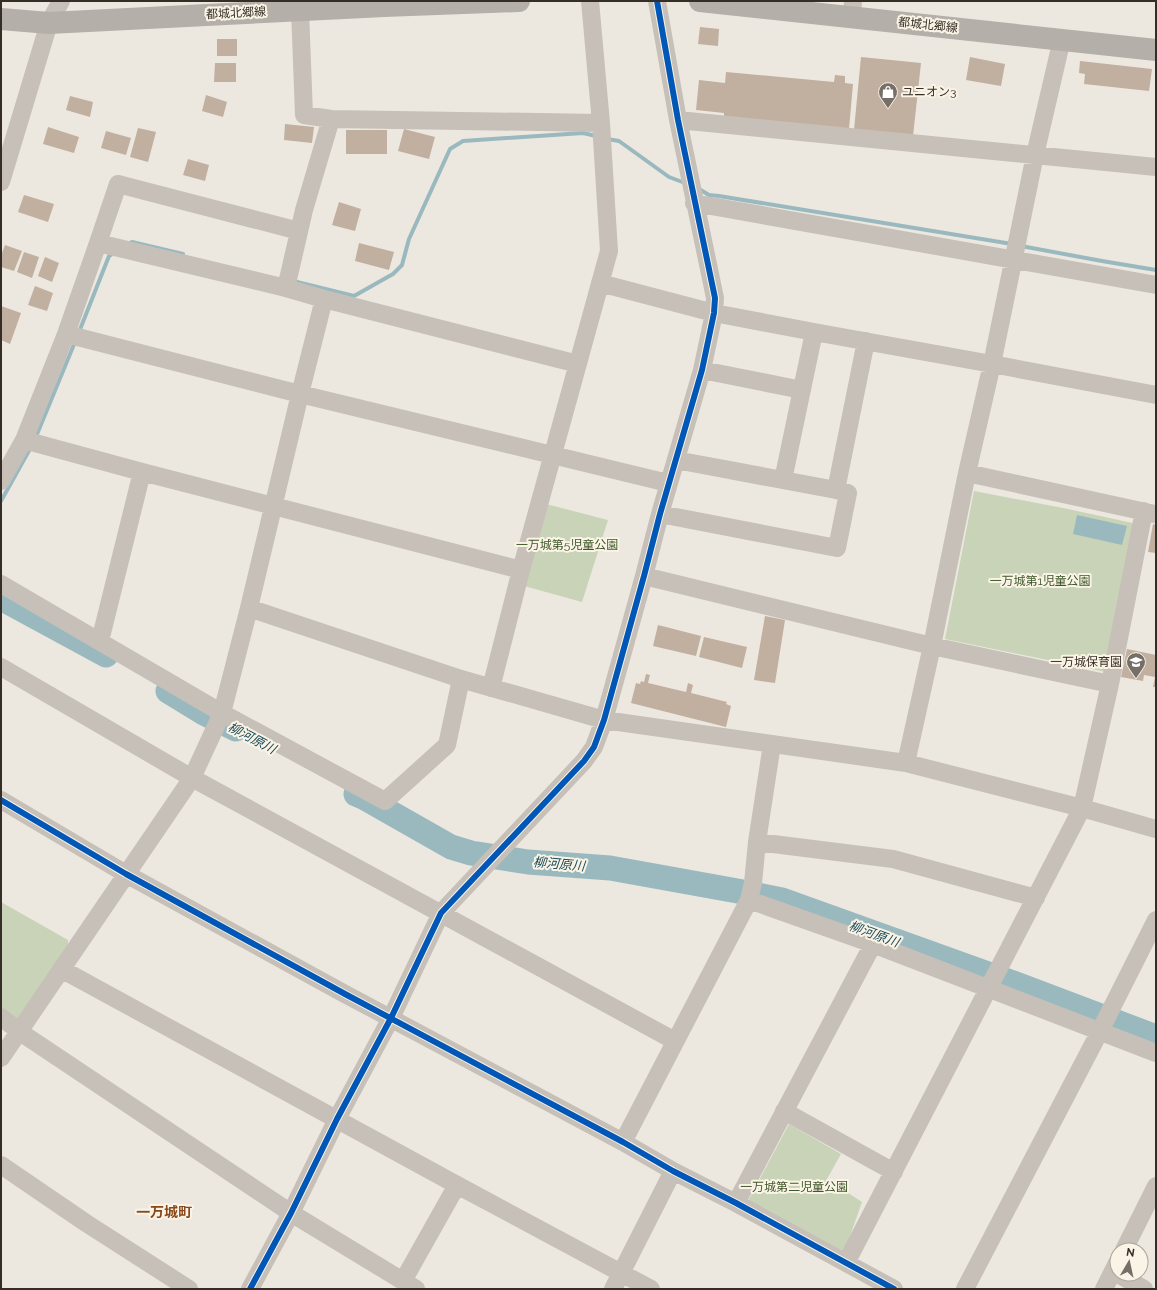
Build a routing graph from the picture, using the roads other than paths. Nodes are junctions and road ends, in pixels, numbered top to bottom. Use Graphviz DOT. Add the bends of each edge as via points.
graph roads {
  1 [pos="61,1"];
  2 [pos="519,1"];
  3 [pos="590,1"];
  4 [pos="657,1"];
  5 [pos="700,1"];
  6 [pos="385,3"];
  7 [pos="853,9"];
  8 [pos="300,10"];
  9 [pos="1,19"];
  10 [pos="49,23"];
  11 [pos="1062,39"];
  12 [pos="1156,50"];
  13 [pos="331,119"];
  14 [pos="678,120"];
  15 [pos="601,123"];
  16 [pos="1035,155"];
  17 [pos="1156,167"];
  18 [pos="1,182"];
  19 [pos="694,203"];
  20 [pos="299,231"];
  21 [pos="98,243"];
  22 [pos="1013,260"];
  23 [pos="288,280"];
  24 [pos="600,283"];
  25 [pos="1156,285"];
  26 [pos="324,299"];
  27 [pos="714,312"];
  28 [pos="814,332"];
  29 [pos="66,334"];
  30 [pos="866,341"];
  31 [pos="578,364"];
  32 [pos="992,364"];
  33 [pos="702,370"];
  34 [pos="802,390"];
  35 [pos="300,394"];
  36 [pos="1156,396"];
  37 [pos="32,442"];
  38 [pos="553,456"];
  39 [pos="676,460"];
  40 [pos="142,472"];
  41 [pos="967,473"];
  42 [pos="783,480"];
  43 [pos="1,481"];
  44 [pos="668,484"];
  45 [pos="836,490"];
  46 [pos="274,505"];
  47 [pos="1150,513"];
  48 [pos="660,514"];
  49 [pos="521,570"];
  50 [pos="644,576"];
  51 [pos="1,584"];
  52 [pos="249,608"];
  53 [pos="100,641"];
  54 [pos="932,646"];
  55 [pos="1,667"];
  56 [pos="461,679"];
  57 [pos="1110,684"];
  58 [pos="491,688"];
  59 [pos="219,719"];
  60 [pos="604,720"];
  61 [pos="772,744"];
  62 [pos="906,763"];
  63 [pos="192,778"];
  64 [pos="1,800"];
  65 [pos="1082,808"];
  66 [pos="1156,829"];
  67 [pos="757,842"];
  68 [pos="126,874"];
  69 [pos="751,892"];
  70 [pos="1036,898"];
  71 [pos="441,913"];
  72 [pos="1156,920"];
  73 [pos="872,944"];
  74 [pos="61,969"];
  75 [pos="988,988"];
  76 [pos="1,1017"];
  77 [pos="391,1018"];
  78 [pos="1100,1031"];
  79 [pos="20,1032"];
  80 [pos="675,1041"];
  81 [pos="1156,1053"];
  82 [pos="1,1058"];
  83 [pos="784,1111"];
  84 [pos="337,1119"];
  85 [pos="623,1142"];
  86 [pos="1,1165"];
  87 [pos="673,1171"];
  88 [pos="894,1172"];
  89 [pos="457,1185"];
  90 [pos="1156,1186"];
  91 [pos="736,1203"];
  92 [pos="291,1213"];
  93 [pos="1128,1242"];
  94 [pos="846,1263"];
  95 [pos="621,1273"];
  96 [pos="1134,1282"];
  97 [pos="410,1285"];
  98 [pos="189,1289"];
  99 [pos="250,1289"];
  100 [pos="613,1289"];
  101 [pos="652,1289"];
  102 [pos="894,1289"];
  103 [pos="965,1289"];
  104 [pos="1144,1289"];
  1 -- 10 [label="street"];
  2 -- 6 [label="main road, 都城北郷線"];
  3 -- 15 [label="street"];
  4 -- 14 [label="street"];
  5 -- 7 [label="main road, 都城北郷線"];
  6 -- 8 [label="main road, 都城北郷線"];
  7 -- 11 [label="main road, 都城北郷線"];
  8 -- 10 [label="main road, 都城北郷線"];
  8 -- 13 [label="street" via="304,115"];
  9 -- 10 [label="main road, 都城北郷線"];
  10 -- 18 [label="street"];
  11 -- 12 [label="main road, 都城北郷線"];
  11 -- 16 [label="street"];
  13 -- 15 [label="street"];
  13 -- 20 [label="street"];
  14 -- 16 [label="street"];
  14 -- 19 [label="street"];
  15 -- 24 [label="street" via="609,251"];
  16 -- 17 [label="street"];
  16 -- 22 [label="street"];
  19 -- 22 [label="street"];
  19 -- 27 [label="street" via="715,298"];
  20 -- 21 [label="street" via="118,184"];
  20 -- 23 [label="street"];
  21 -- 23 [label="street"];
  21 -- 29 [label="street"];
  22 -- 25 [label="street"];
  22 -- 32 [label="street"];
  23 -- 26 [label="street"];
  24 -- 27 [label="street"];
  24 -- 31 [label="street"];
  26 -- 31 [label="street"];
  26 -- 35 [label="street"];
  27 -- 28 [label="street"];
  27 -- 33 [label="street"];
  28 -- 30 [label="street"];
  28 -- 34 [label="street"];
  29 -- 35 [label="street"];
  29 -- 37 [label="street"];
  30 -- 32 [label="street"];
  30 -- 45 [label="street"];
  31 -- 38 [label="street"];
  32 -- 36 [label="street"];
  32 -- 41 [label="street"];
  33 -- 34 [label="street"];
  33 -- 39 [label="street"];
  34 -- 42 [label="street"];
  35 -- 38 [label="street"];
  35 -- 46 [label="street"];
  37 -- 40 [label="street"];
  37 -- 43 [label="street"];
  38 -- 44 [label="street"];
  38 -- 49 [label="street"];
  39 -- 42 [label="street"];
  39 -- 44 [label="street"];
  40 -- 46 [label="street"];
  40 -- 53 [label="street"];
  41 -- 47 [label="street"];
  41 -- 54 [label="street"];
  42 -- 45 [label="street"];
  44 -- 48 [label="street"];
  45 -- 48 [label="street" via="848,493 837,548"];
  46 -- 49 [label="street"];
  46 -- 52 [label="street"];
  47 -- 57 [label="street"];
  48 -- 50 [label="street"];
  49 -- 58 [label="street"];
  50 -- 54 [label="street"];
  50 -- 60 [label="street"];
  51 -- 53 [label="street"];
  52 -- 56 [label="street"];
  52 -- 59 [label="street"];
  53 -- 59 [label="street"];
  54 -- 57 [label="street"];
  54 -- 62 [label="street"];
  55 -- 63 [label="street"];
  56 -- 58 [label="street"];
  56 -- 59 [label="street" via="447,745 385,801"];
  57 -- 65 [label="street"];
  58 -- 60 [label="street"];
  59 -- 63 [label="street"];
  60 -- 61 [label="street"];
  60 -- 71 [label="street" via="594,747 584,761"];
  61 -- 62 [label="street"];
  61 -- 67 [label="street"];
  62 -- 65 [label="street"];
  63 -- 68 [label="street"];
  63 -- 71 [label="street"];
  64 -- 68 [label="street"];
  65 -- 66 [label="street"];
  65 -- 70 [label="street"];
  67 -- 69 [label="street"];
  67 -- 70 [label="street" via="893,859"];
  68 -- 74 [label="street"];
  68 -- 77 [label="street"];
  69 -- 73 [label="street"];
  69 -- 80 [label="street"];
  70 -- 75 [label="street"];
  71 -- 77 [label="street"];
  71 -- 80 [label="street"];
  72 -- 78 [label="street"];
  73 -- 75 [label="street"];
  73 -- 83 [label="street"];
  74 -- 79 [label="street"];
  74 -- 84 [label="street"];
  75 -- 78 [label="street"];
  75 -- 88 [label="street"];
  76 -- 79 [label="street"];
  77 -- 84 [label="street"];
  77 -- 85 [label="street"];
  78 -- 81 [label="street"];
  78 -- 103 [label="street"];
  79 -- 82 [label="street"];
  79 -- 92 [label="street"];
  80 -- 85 [label="street"];
  83 -- 88 [label="street"];
  83 -- 91 [label="street"];
  84 -- 89 [label="street"];
  84 -- 92 [label="street"];
  85 -- 87 [label="street"];
  86 -- 98 [label="street"];
  87 -- 91 [label="street"];
  87 -- 95 [label="street"];
  88 -- 94 [label="street"];
  89 -- 95 [label="street"];
  89 -- 97 [label="street"];
  90 -- 93 [label="street"];
  91 -- 94 [label="street"];
  92 -- 97 [label="street"];
  92 -- 99 [label="street"];
  94 -- 102 [label="street"];
  95 -- 100 [label="street"];
  95 -- 101 [label="street"];
  96 -- 104 [label="street"];
}
